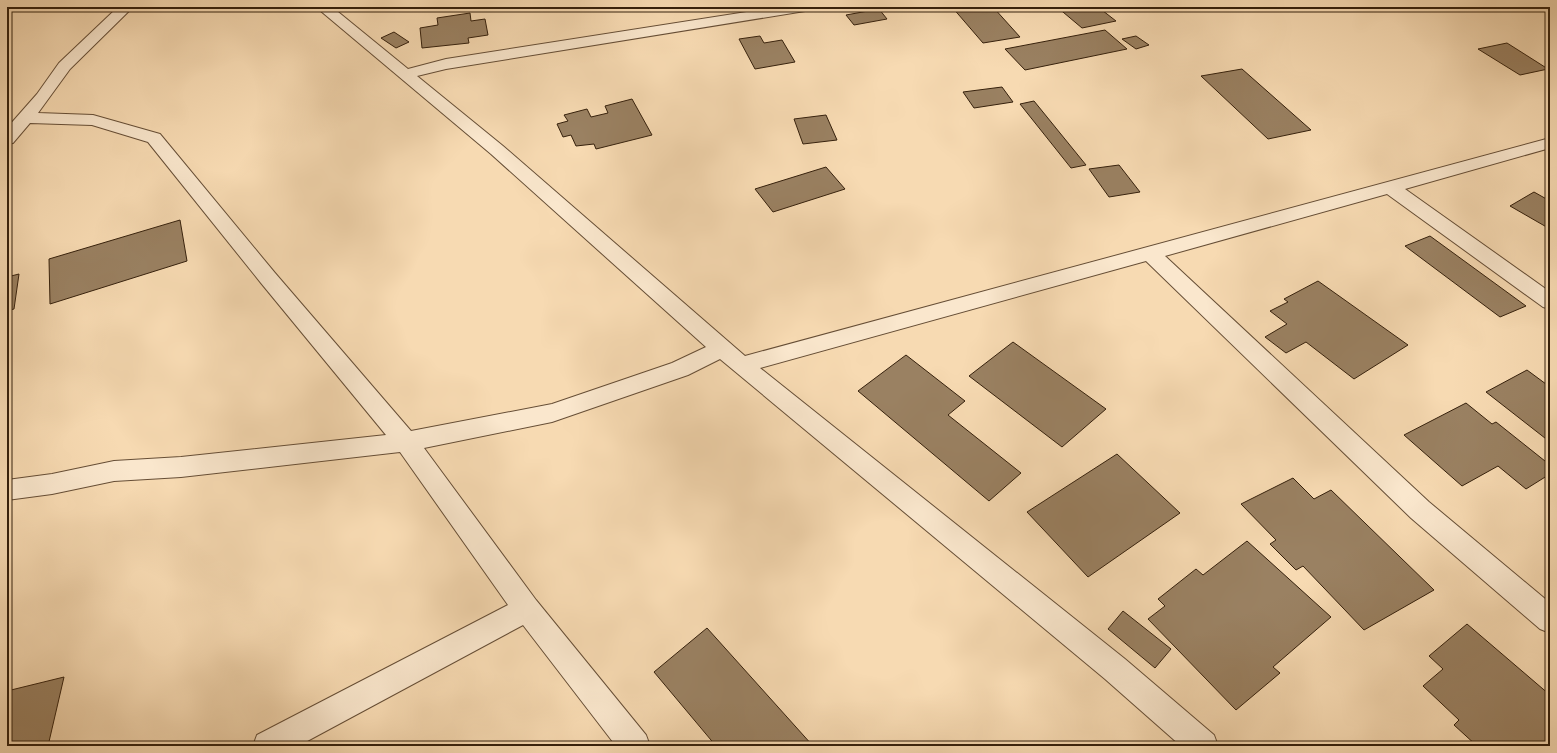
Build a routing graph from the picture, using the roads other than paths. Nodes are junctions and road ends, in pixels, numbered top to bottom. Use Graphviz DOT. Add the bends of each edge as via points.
graph roads {
  1 [pos="126,7"];
  2 [pos="323,7"];
  3 [pos="805,7"];
  4 [pos="406,74"];
  5 [pos="25,118"];
  6 [pos="7,139"];
  7 [pos="1546,148"];
  8 [pos="1390,187"];
  9 [pos="1150,253"];
  10 [pos="1550,302"];
  11 [pos="723,348"];
  12 [pos="741,364"];
  13 [pos="406,442"];
  14 [pos="7,490"];
  15 [pos="527,609"];
  16 [pos="1550,620"];
  17 [pos="268,746"];
  18 [pos="635,746"];
  19 [pos="1203,746"];
  1 -- 5 [label="street" via="64,66"];
  2 -- 4 [label="street"];
  3 -- 4 [label="street" via="446,64"];
  4 -- 11 [label="street" via="497,150"];
  5 -- 6 [label="street"];
  5 -- 13 [label="street" via="93,120 154,138"];
  7 -- 8 [label="street"];
  8 -- 9 [label="street"];
  8 -- 10 [label="street"];
  9 -- 12 [label="street"];
  9 -- 16 [label="street" via="1420,510"];
  11 -- 12 [label="street"];
  11 -- 13 [label="street" via="680,369 552,413"];
  12 -- 19 [label="street" via="1115,669"];
  13 -- 14 [label="street" via="181,467 114,471"];
  13 -- 15 [label="street"];
  15 -- 17 [label="street"];
  15 -- 18 [label="street"];
}
